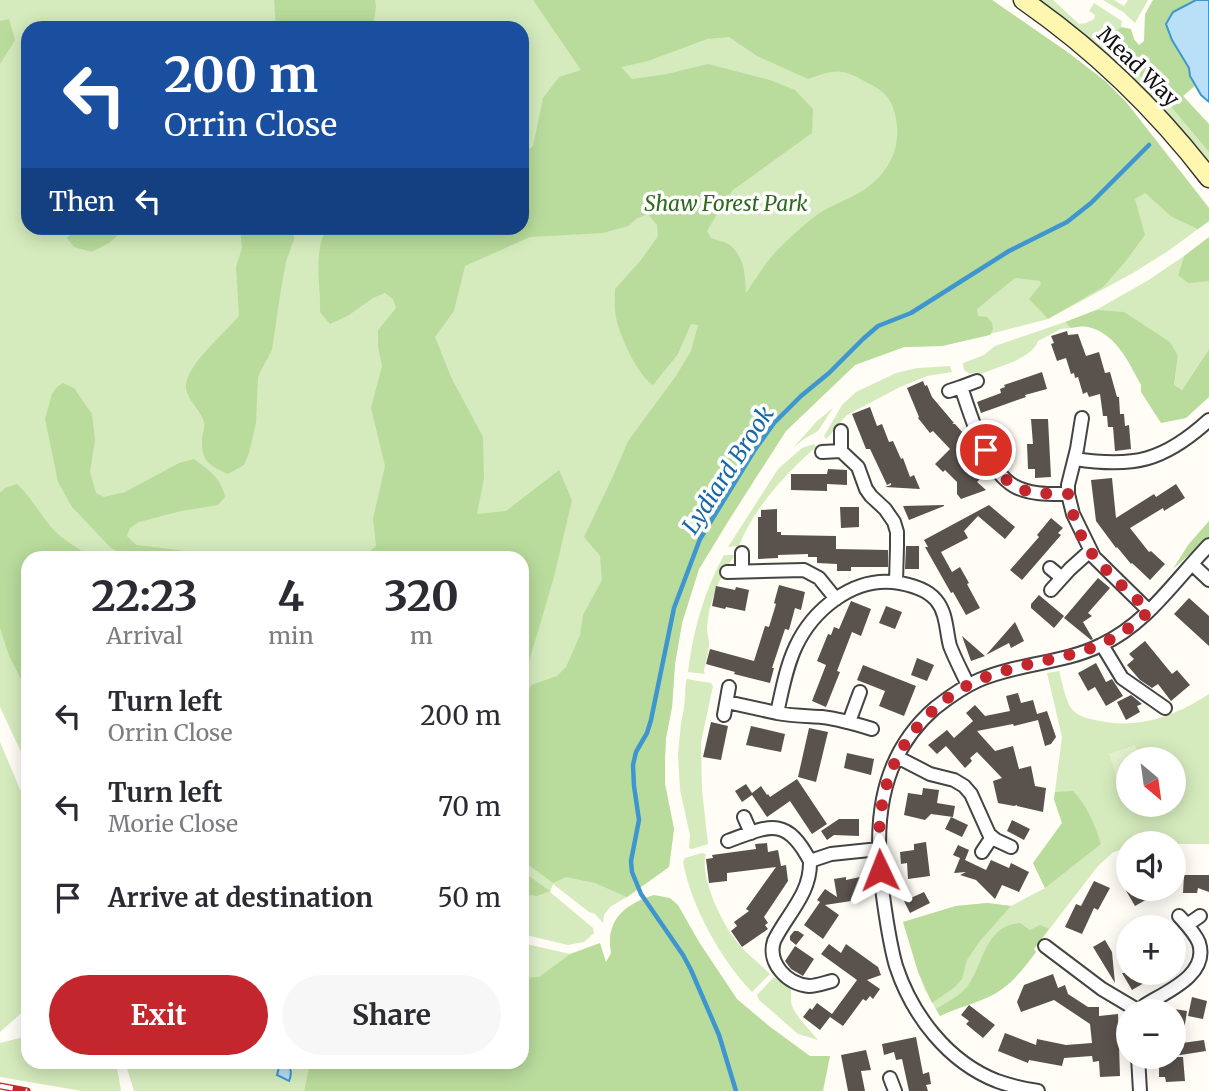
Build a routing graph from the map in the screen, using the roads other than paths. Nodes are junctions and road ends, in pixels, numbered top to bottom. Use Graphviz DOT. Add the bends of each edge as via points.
graph roads {
  1 [pos="1023,0"];
  2 [pos="1209,178"];
  3 [pos="977,381"];
  4 [pos="1082,418"];
  5 [pos="1209,420"];
  6 [pos="841,431"];
  7 [pos="841,451"];
  8 [pos="822,452"];
  9 [pos="1075,459"];
  10 [pos="1068,494"];
  11 [pos="1209,545"];
  12 [pos="1090,551"];
  13 [pos="741,553"];
  14 [pos="1192,564"];
  15 [pos="1050,568"];
  16 [pos="727,572"];
  17 [pos="742,572"];
  18 [pos="1062,578"];
  19 [pos="1209,580"];
  20 [pos="896,582"];
  21 [pos="1051,590"];
  22 [pos="836,598"];
  23 [pos="1149,611"];
  24 [pos="1102,645"];
  25 [pos="968,685"];
  26 [pos="729,687"];
  27 [pos="860,692"];
  28 [pos="1165,708"];
  29 [pos="776,713"];
  30 [pos="849,722"];
  31 [pos="872,729"];
  32 [pos="897,757"];
  33 [pos="744,817"];
  34 [pos="751,833"];
  35 [pos="992,837"];
  36 [pos="728,841"];
  37 [pos="1011,847"];
  38 [pos="879,849"];
  39 [pos="982,852"];
  40 [pos="810,861"];
  41 [pos="1200,916"];
  42 [pos="1045,946"];
  43 [pos="1071,949"];
  44 [pos="1063,960"];
  45 [pos="832,981"];
  46 [pos="1118,999"];
  47 [pos="1155,999"];
  48 [pos="1139,1069"];
  49 [pos="890,1078"];
  50 [pos="1016,1089"];
  51 [pos="895,1091"];
  52 [pos="1038,1091"];
  53 [pos="1140,1091"];
  1 -- 2 [label="main road, Mead Way" via="1082,45 1145,103"];
  3 -- 10 [label="street" via="955,389 998,470 1013,486 1027,491"];
  4 -- 9 [label="street"];
  5 -- 9 [label="street" via="1176,446 1145,459 1114,463"];
  6 -- 7 [label="street"];
  7 -- 8 [label="street"];
  7 -- 20 [label="street" via="858,467 866,489 894,522"];
  9 -- 10 [label="street"];
  10 -- 12 [label="street"];
  11 -- 14 [label="street"];
  12 -- 18 [label="street"];
  12 -- 23 [label="street"];
  13 -- 17 [label="street"];
  14 -- 19 [label="street"];
  14 -- 23 [label="street"];
  15 -- 18 [label="street"];
  16 -- 17 [label="street"];
  17 -- 22 [label="street" via="810,572"];
  18 -- 21 [label="street"];
  20 -- 22 [label="street" via="869,584"];
  20 -- 25 [label="street" via="925,590 937,601"];
  22 -- 29 [label="street" via="796,646"];
  23 -- 24 [label="street"];
  24 -- 25 [label="street"];
  24 -- 28 [label="street" via="1122,678"];
  25 -- 32 [label="street" via="926,717"];
  26 -- 29 [label="street" via="726,708"];
  27 -- 30 [label="street"];
  29 -- 30 [label="street"];
  30 -- 31 [label="street"];
  32 -- 35 [label="street" via="964,786"];
  32 -- 38 [label="street" via="884,792"];
  33 -- 34 [label="street"];
  34 -- 36 [label="street"];
  34 -- 40 [label="street" via="782,828 798,841"];
  35 -- 37 [label="street"];
  35 -- 39 [label="street"];
  38 -- 40 [label="street"];
  38 -- 50 [label="street" via="894,959 916,1010 957,1058"];
  40 -- 45 [label="street" via="806,890 777,935 772,955 781,971 797,982 810,986"];
  41 -- 47 [label="street" via="1183,920 1200,946 1197,970"];
  42 -- 44 [label="street"];
  43 -- 44 [label="street"];
  44 -- 46 [label="street"];
  48 -- 53 [label="street"];
  49 -- 51 [label="street"];
  50 -- 52 [label="street"];
}
